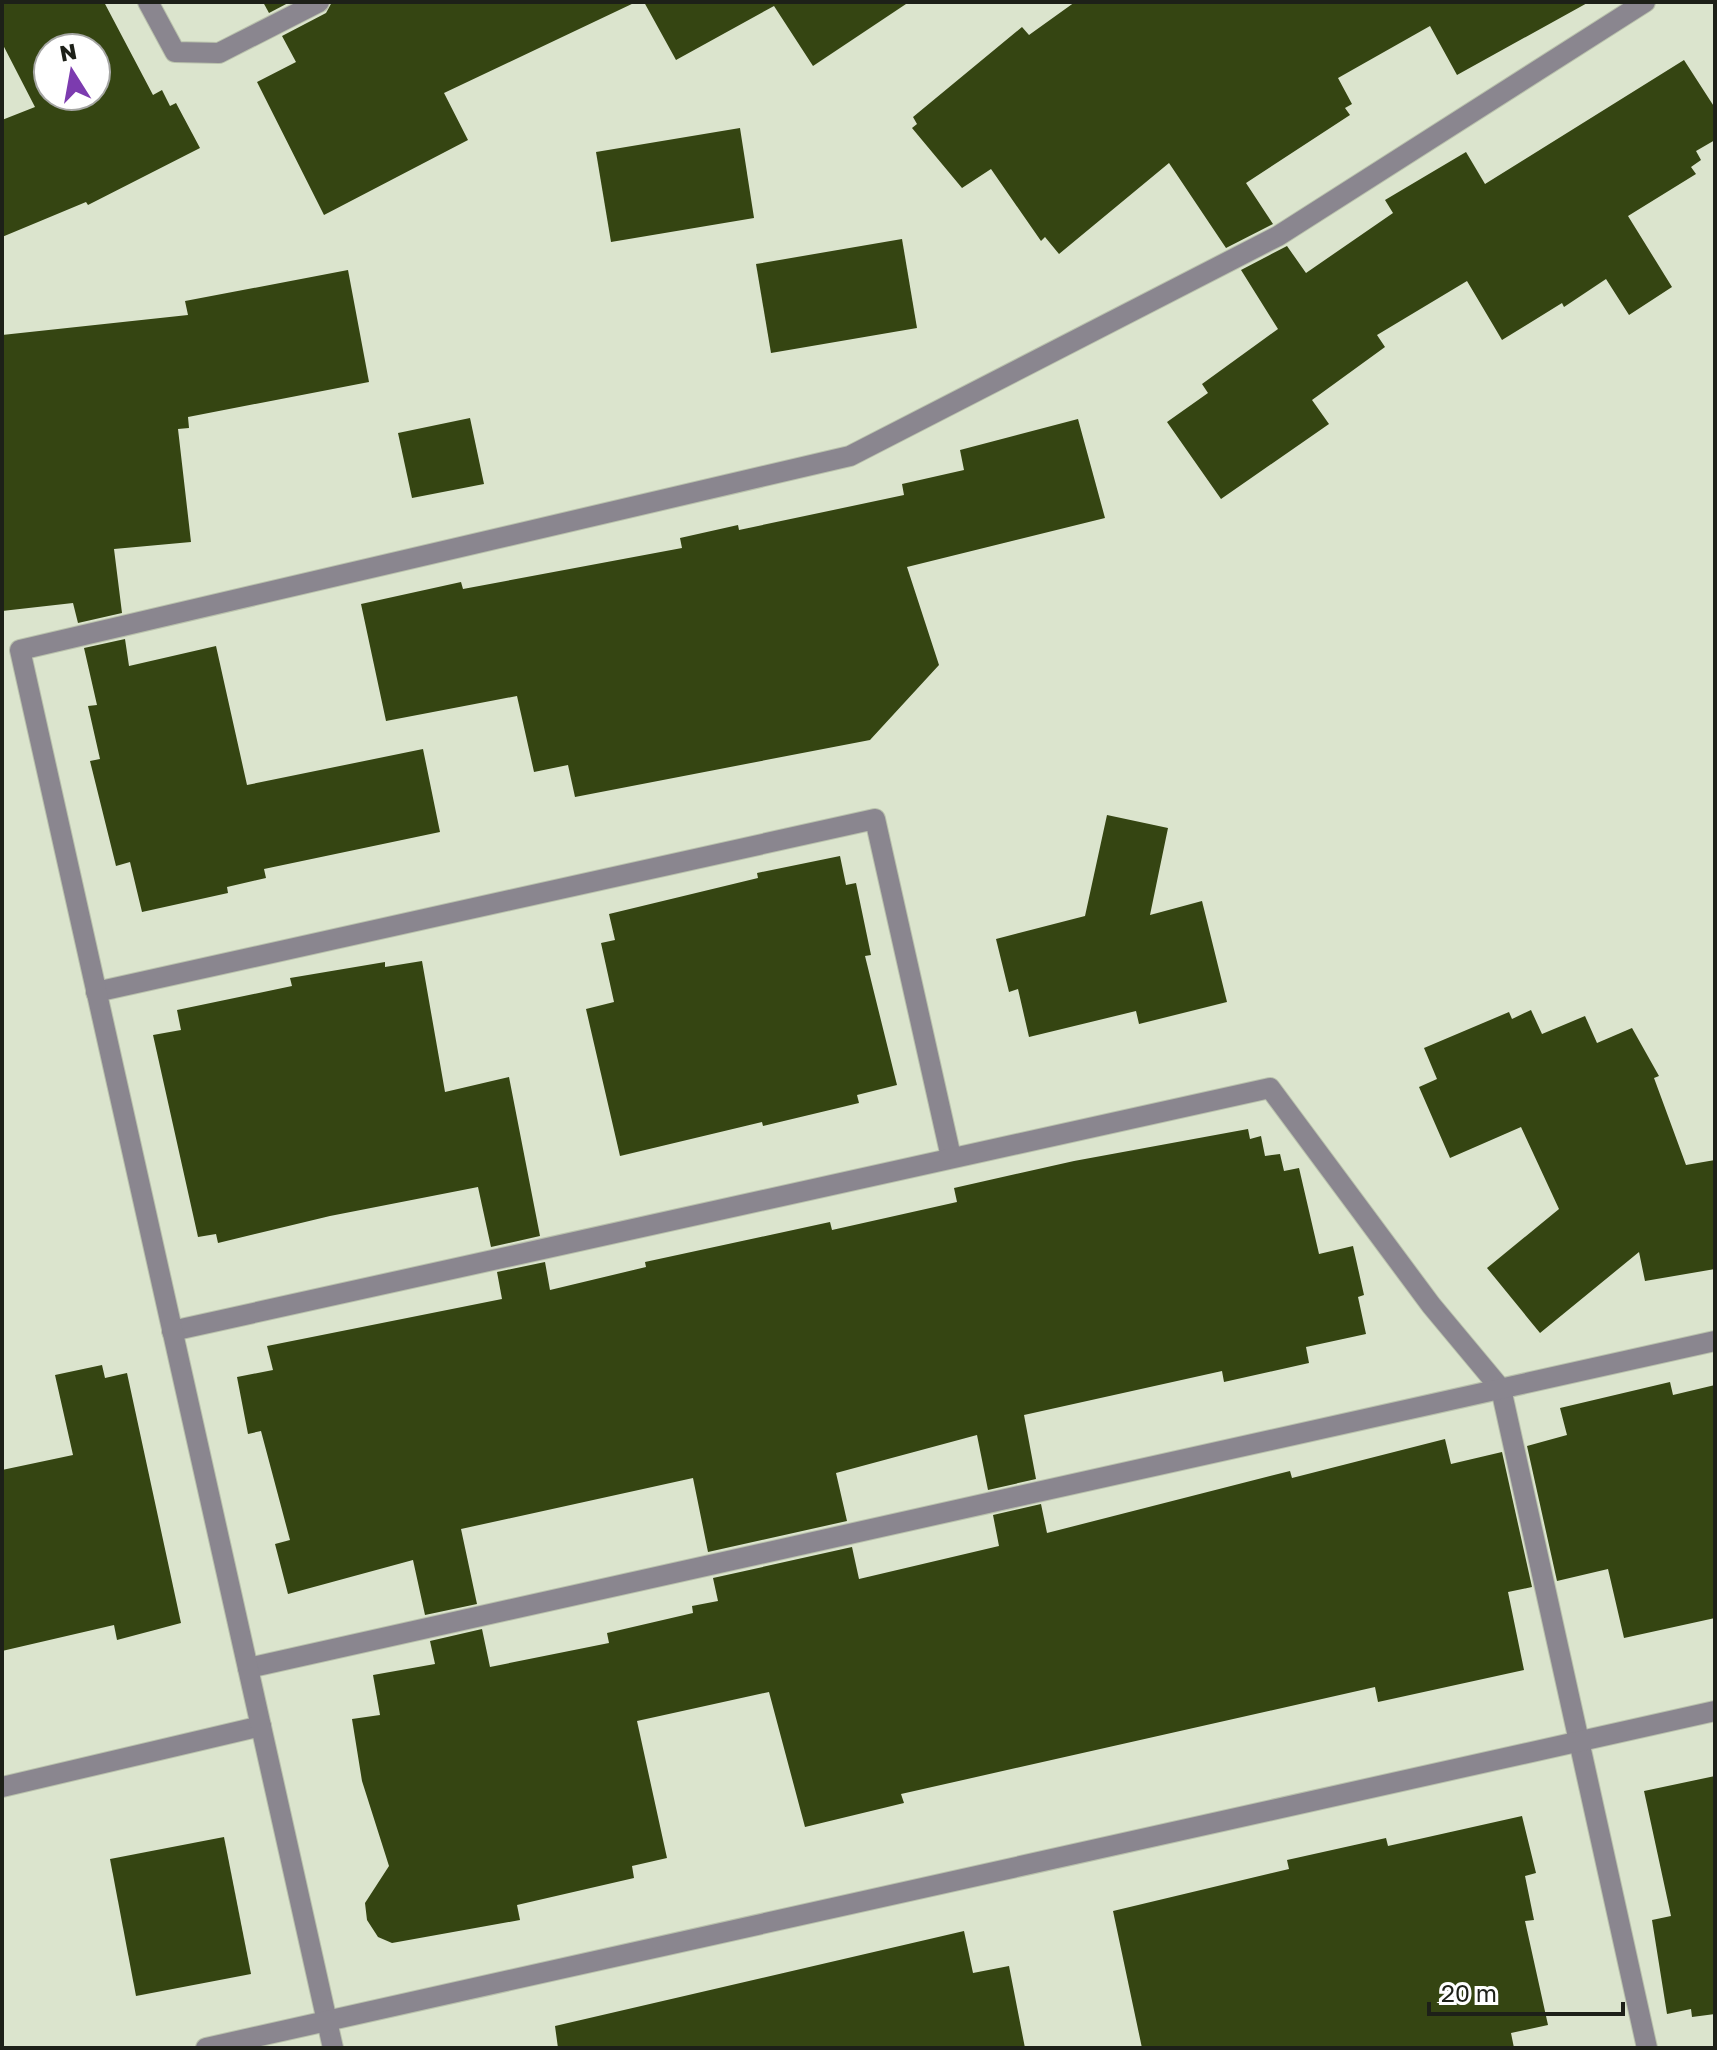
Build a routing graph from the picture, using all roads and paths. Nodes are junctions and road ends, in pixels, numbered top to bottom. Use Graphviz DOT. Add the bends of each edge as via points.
graph roads {
  1 [pos="148,2"];
  2 [pos="319,2"];
  3 [pos="1645,2"];
  4 [pos="96,992"];
  5 [pos="951,1157"];
  6 [pos="172,1331"];
  7 [pos="1715,1341"];
  8 [pos="1501,1389"];
  9 [pos="248,1668"];
  10 [pos="1715,1711"];
  11 [pos="261,1726"];
  12 [pos="1579,1742"];
  13 [pos="2,1787"];
  14 [pos="327,2021"];
  15 [pos="206,2048"];
  16 [pos="333,2048"];
  17 [pos="1647,2048"];
  1 -- 2 [label="street" via="175,52 219,53"];
  3 -- 4 [label="street" via="1278,236 850,456 20,650"];
  4 -- 5 [label="street" via="875,819"];
  4 -- 6 [label="street"];
  5 -- 6 [label="street"];
  5 -- 8 [label="street" via="1270,1088 1431,1305"];
  6 -- 9 [label="street"];
  7 -- 8 [label="street"];
  8 -- 9 [label="street"];
  8 -- 12 [label="street"];
  9 -- 11 [label="street"];
  10 -- 12 [label="street"];
  11 -- 13 [label="street"];
  11 -- 14 [label="street"];
  12 -- 14 [label="street"];
  12 -- 17 [label="street"];
  14 -- 15 [label="street"];
  14 -- 16 [label="street"];
}
